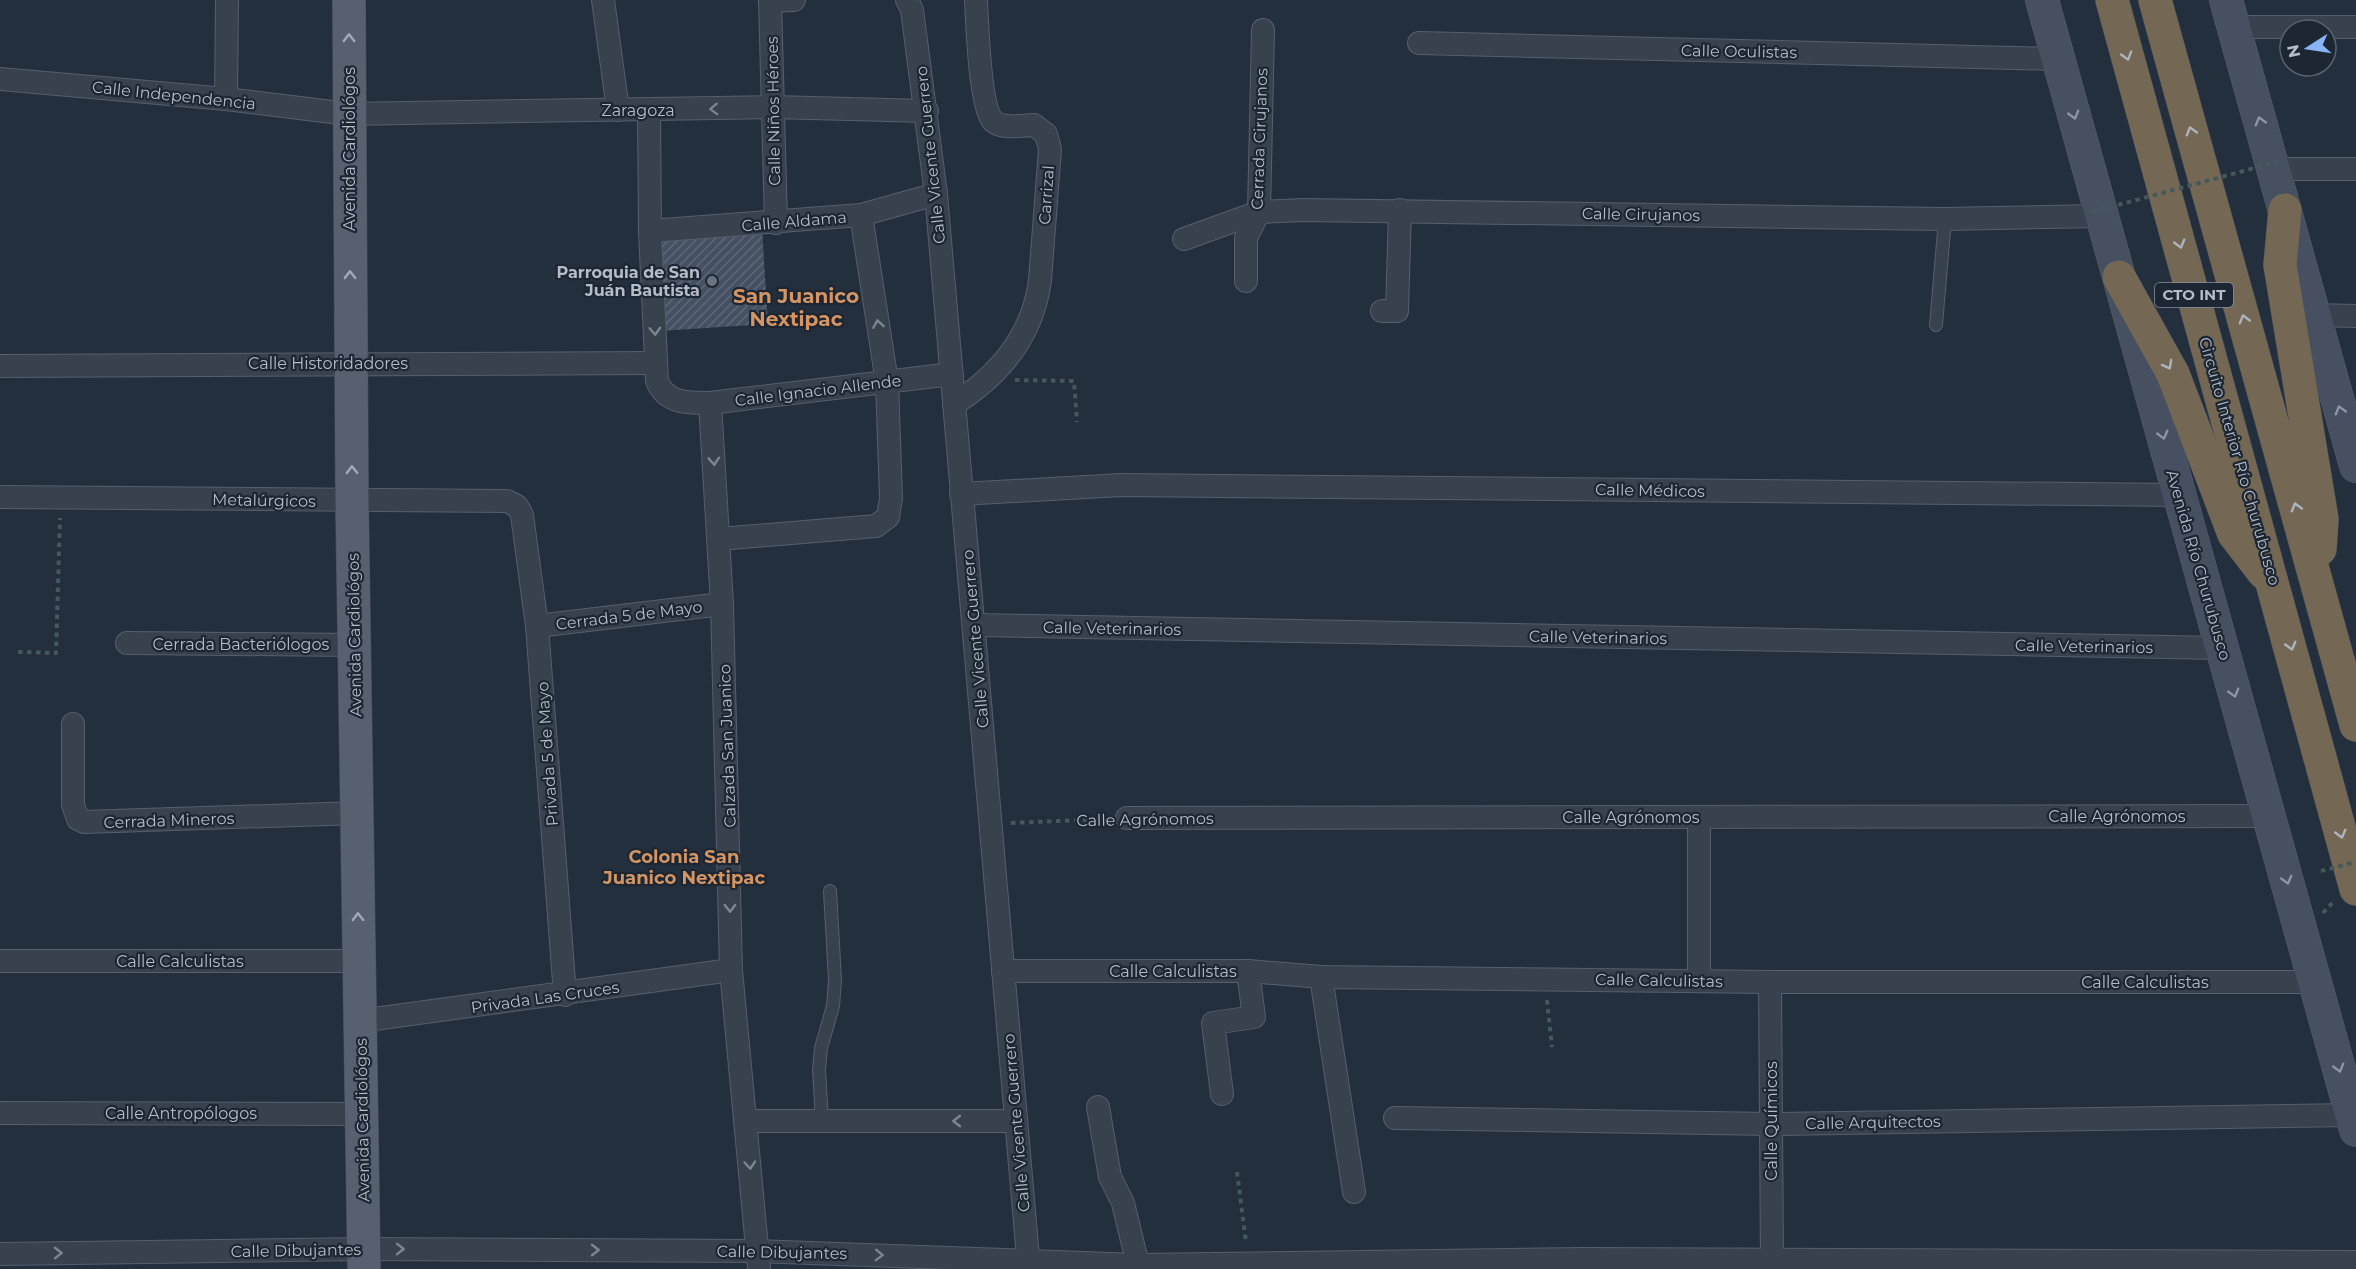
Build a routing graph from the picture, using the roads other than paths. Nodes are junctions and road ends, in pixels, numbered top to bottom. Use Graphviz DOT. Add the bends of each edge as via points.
graph roads {
  1 [pos="227,0"];
  2 [pos="349,0"];
  3 [pos="603,0"];
  4 [pos="770,0"];
  5 [pos="794,0"];
  6 [pos="976,0"];
  7 [pos="2042,0"];
  8 [pos="2112,0"];
  9 [pos="2155,0"];
  10 [pos="910,5"];
  11 [pos="2230,14"];
  12 [pos="2356,27"];
  13 [pos="1263,30"];
  14 [pos="1419,43"];
  15 [pos="2058,59"];
  16 [pos="0,79"];
  17 [pos="226,99"];
  18 [pos="772,107"];
  19 [pos="618,110"];
  20 [pos="648,111"];
  21 [pos="927,111"];
  22 [pos="348,114"];
  23 [pos="2279,165"];
  24 [pos="2356,170"];
  25 [pos="936,194"];
  26 [pos="1400,210"];
  27 [pos="2285,210"];
  28 [pos="1259,212"];
  29 [pos="2097,214"];
  30 [pos="861,215"];
  31 [pos="1945,219"];
  32 [pos="776,223"];
  33 [pos="650,231"];
  34 [pos="1184,239"];
  35 [pos="2119,278"];
  36 [pos="1246,281"];
  37 [pos="1382,311"];
  38 [pos="2314,315"];
  39 [pos="2356,316"];
  40 [pos="1936,325"];
  41 [pos="351,363"];
  42 [pos="656,363"];
  43 [pos="0,366"];
  44 [pos="952,374"];
  45 [pos="887,381"];
  46 [pos="710,403"];
  47 [pos="954,404"];
  48 [pos="2355,460"];
  49 [pos="961,494"];
  50 [pos="2180,495"];
  51 [pos="0,497"];
  52 [pos="352,502"];
  53 [pos="522,515"];
  54 [pos="719,539"];
  55 [pos="2317,584"];
  56 [pos="2276,589"];
  57 [pos="722,604"];
  58 [pos="974,625"];
  59 [pos="537,626"];
  60 [pos="127,643"];
  61 [pos="355,645"];
  62 [pos="2222,648"];
  63 [pos="74,724"];
  64 [pos="2356,726"];
  65 [pos="357,813"];
  66 [pos="2269,816"];
  67 [pos="1699,817"];
  68 [pos="1127,818"];
  69 [pos="2356,889"];
  70 [pos="830,891"];
  71 [pos="0,961"];
  72 [pos="359,961"];
  73 [pos="731,970"];
  74 [pos="1003,971"];
  75 [pos="1248,971"];
  76 [pos="1321,977"];
  77 [pos="1700,981"];
  78 [pos="1770,982"];
  79 [pos="2315,982"];
  80 [pos="565,995"];
  81 [pos="360,1021"];
  82 [pos="1222,1094"];
  83 [pos="1098,1107"];
  84 [pos="0,1113"];
  85 [pos="362,1114"];
  86 [pos="1395,1118"];
  87 [pos="747,1121"];
  88 [pos="822,1121"];
  89 [pos="1015,1121"];
  90 [pos="2354,1122"];
  91 [pos="1771,1124"];
  92 [pos="1354,1192"];
  93 [pos="0,1254"];
  94 [pos="364,1259"];
  95 [pos="758,1260"];
  96 [pos="1772,1260"];
  97 [pos="2356,1262"];
  98 [pos="1583,1264"];
  99 [pos="1029,1265"];
  100 [pos="1138,1265"];
  1 -- 17 [label="street"];
  22 -- 2 [label="main road, Avenida Cardiológos, one-way"];
  3 -- 19 [label="street"];
  4 -- 5 [label="street"];
  4 -- 18 [label="street, Calle Niños Héroes"];
  6 -- 47 [label="street, Carrizal" via="978,47 987,107 993,121 1004,126 1034,125 1046,134 1050,149 1037,301 1028,326 999,370"];
  7 -- 15 [label="main road, Avenida Río Churubusco"];
  8 -- 56 [label="highway, Circuito Interior Río Churubusco / CTO INT, one-way"];
  55 -- 9 [label="highway, CTO INT, one-way"];
  10 -- 21 [label="street, Calle Vicente Guerrero"];
  11 -- 12 [label="street"];
  23 -- 11 [label="main road, one-way"];
  13 -- 28 [label="street, Cerrada Cirujanos"];
  14 -- 15 [label="street, Calle Oculistas"];
  15 -- 29 [label="main road, Avenida Río Churubusco, one-way"];
  16 -- 17 [label="street, Calle Independencia"];
  17 -- 22 [label="street, Calle Independencia"];
  18 -- 20 [label="street, Zaragoza, one-way"];
  18 -- 21 [label="street, Zaragoza"];
  18 -- 32 [label="street, Calle Niños Héroes"];
  19 -- 20 [label="street, Zaragoza"];
  19 -- 22 [label="street, Zaragoza"];
  20 -- 33 [label="street"];
  21 -- 25 [label="street, Calle Vicente Guerrero"];
  41 -- 22 [label="main road, Avenida Cardiológos, one-way"];
  23 -- 24 [label="street"];
  23 -- 27 [label="main road"];
  25 -- 30 [label="street, Calle Aldama"];
  25 -- 44 [label="street, Calle Vicente Guerrero"];
  26 -- 28 [label="street, Calle Cirujanos"];
  26 -- 31 [label="street, Calle Cirujanos"];
  26 -- 37 [label="street" via="1397,311"];
  27 -- 38 [label="main road"];
  27 -- 55 [label="highway" via="2280,266 2322,519"];
  28 -- 34 [label="street, Calle Cirujanos"];
  28 -- 36 [label="street, Cerrada Cirujanos" via="1246,238"];
  29 -- 31 [label="street, Calle Cirujanos"];
  29 -- 35 [label="main road, Avenida Río Churubusco"];
  30 -- 32 [label="street, Calle Aldama"];
  45 -- 30 [label="street, one-way"];
  31 -- 40 [label="lane"];
  32 -- 33 [label="street, Calle Aldama"];
  33 -- 42 [label="street, one-way"];
  35 -- 50 [label="main road, Avenida Río Churubusco, one-way"];
  35 -- 56 [label="highway, one-way" via="2173,374 2234,534"];
  38 -- 39 [label="street"];
  48 -- 38 [label="main road, one-way"];
  41 -- 42 [label="street, Calle Historidadores"];
  41 -- 43 [label="street, Calle Historidadores"];
  52 -- 41 [label="main road, Avenida Cardiológos, one-way"];
  42 -- 46 [label="street, Calle Ignacio Allende" via="661,391 684,403"];
  44 -- 45 [label="street, Calle Ignacio Allende"];
  44 -- 47 [label="street, Calle Vicente Guerrero"];
  45 -- 46 [label="street, Calle Ignacio Allende"];
  45 -- 54 [label="street" via="891,498 888,517 876,526"];
  46 -- 54 [label="street, Calzada San Juanico, one-way"];
  47 -- 49 [label="street, Calle Vicente Guerrero"];
  49 -- 50 [label="street, Calle Médicos" via="1121,485"];
  49 -- 58 [label="street, Calle Vicente Guerrero"];
  50 -- 62 [label="main road, Avenida Río Churubusco"];
  51 -- 52 [label="street, Metalúrgicos"];
  52 -- 53 [label="street, Metalúrgicos" via="507,501 517,506"];
  52 -- 61 [label="main road, Avenida Cardiológos"];
  53 -- 59 [label="street, Privada 5 de Mayo"];
  54 -- 57 [label="street, Calzada San Juanico"];
  55 -- 64 [label="highway, CTO INT"];
  56 -- 69 [label="highway, Circuito Interior Río Churubusco / CTO INT, one-way"];
  57 -- 59 [label="street, Cerrada 5 de Mayo"];
  57 -- 73 [label="street, Calzada San Juanico, one-way"];
  58 -- 62 [label="street, Calle Veterinarios"];
  58 -- 74 [label="street, Calle Vicente Guerrero"];
  59 -- 80 [label="street, Privada 5 de Mayo"];
  60 -- 61 [label="street, Cerrada Bacteriólogos"];
  61 -- 65 [label="main road, Avenida Cardiológos"];
  62 -- 66 [label="main road, Avenida Río Churubusco, one-way"];
  63 -- 65 [label="street, Cerrada Mineros" via="73,805 78,819 84,822"];
  72 -- 65 [label="main road, Avenida Cardiológos, one-way"];
  66 -- 67 [label="street, Calle Agrónomos"];
  66 -- 79 [label="main road, Avenida Río Churubusco, one-way"];
  67 -- 68 [label="street, Calle Agrónomos"];
  67 -- 77 [label="street"];
  70 -- 88 [label="lane" via="835,980 833,1006 821,1048"];
  71 -- 72 [label="street, Calle Calculistas"];
  72 -- 81 [label="main road, Avenida Cardiológos"];
  73 -- 80 [label="street, Privada Las Cruces"];
  73 -- 87 [label="street, Calzada San Juanico"];
  74 -- 75 [label="street, Calle Calculistas"];
  74 -- 89 [label="street, Calle Vicente Guerrero"];
  75 -- 76 [label="street, Calle Calculistas"];
  75 -- 82 [label="street" via="1254,1017 1213,1023"];
  76 -- 77 [label="street, Calle Calculistas"];
  76 -- 92 [label="street"];
  77 -- 78 [label="street, Calle Calculistas"];
  78 -- 79 [label="street, Calle Calculistas"];
  78 -- 91 [label="street, Calle Químicos"];
  79 -- 90 [label="main road, Avenida Río Churubusco, one-way"];
  80 -- 81 [label="street, Privada Las Cruces"];
  81 -- 85 [label="main road, Avenida Cardiológos"];
  83 -- 100 [label="street" via="1110,1177 1123,1203"];
  84 -- 85 [label="street, Calle Antropólogos"];
  85 -- 94 [label="main road, Avenida Cardiológos"];
  86 -- 91 [label="street, Calle Arquitectos"];
  87 -- 88 [label="street"];
  87 -- 95 [label="street, Calzada San Juanico, one-way"];
  89 -- 88 [label="street, one-way"];
  89 -- 99 [label="street, Calle Vicente Guerrero"];
  90 -- 91 [label="street, Calle Arquitectos"];
  91 -- 96 [label="street, Calle Químicos"];
  93 -- 94 [label="street, Calle Dibujantes, one-way"];
  94 -- 95 [label="street, Calle Dibujantes, one-way"];
  95 -- 99 [label="street, Calle Dibujantes, one-way"];
  96 -- 97 [label="street, Calle Dibujantes"];
  96 -- 98 [label="street, Calle Dibujantes"];
  98 -- 100 [label="street, Calle Dibujantes"];
  99 -- 100 [label="street, Calle Dibujantes"];
}
